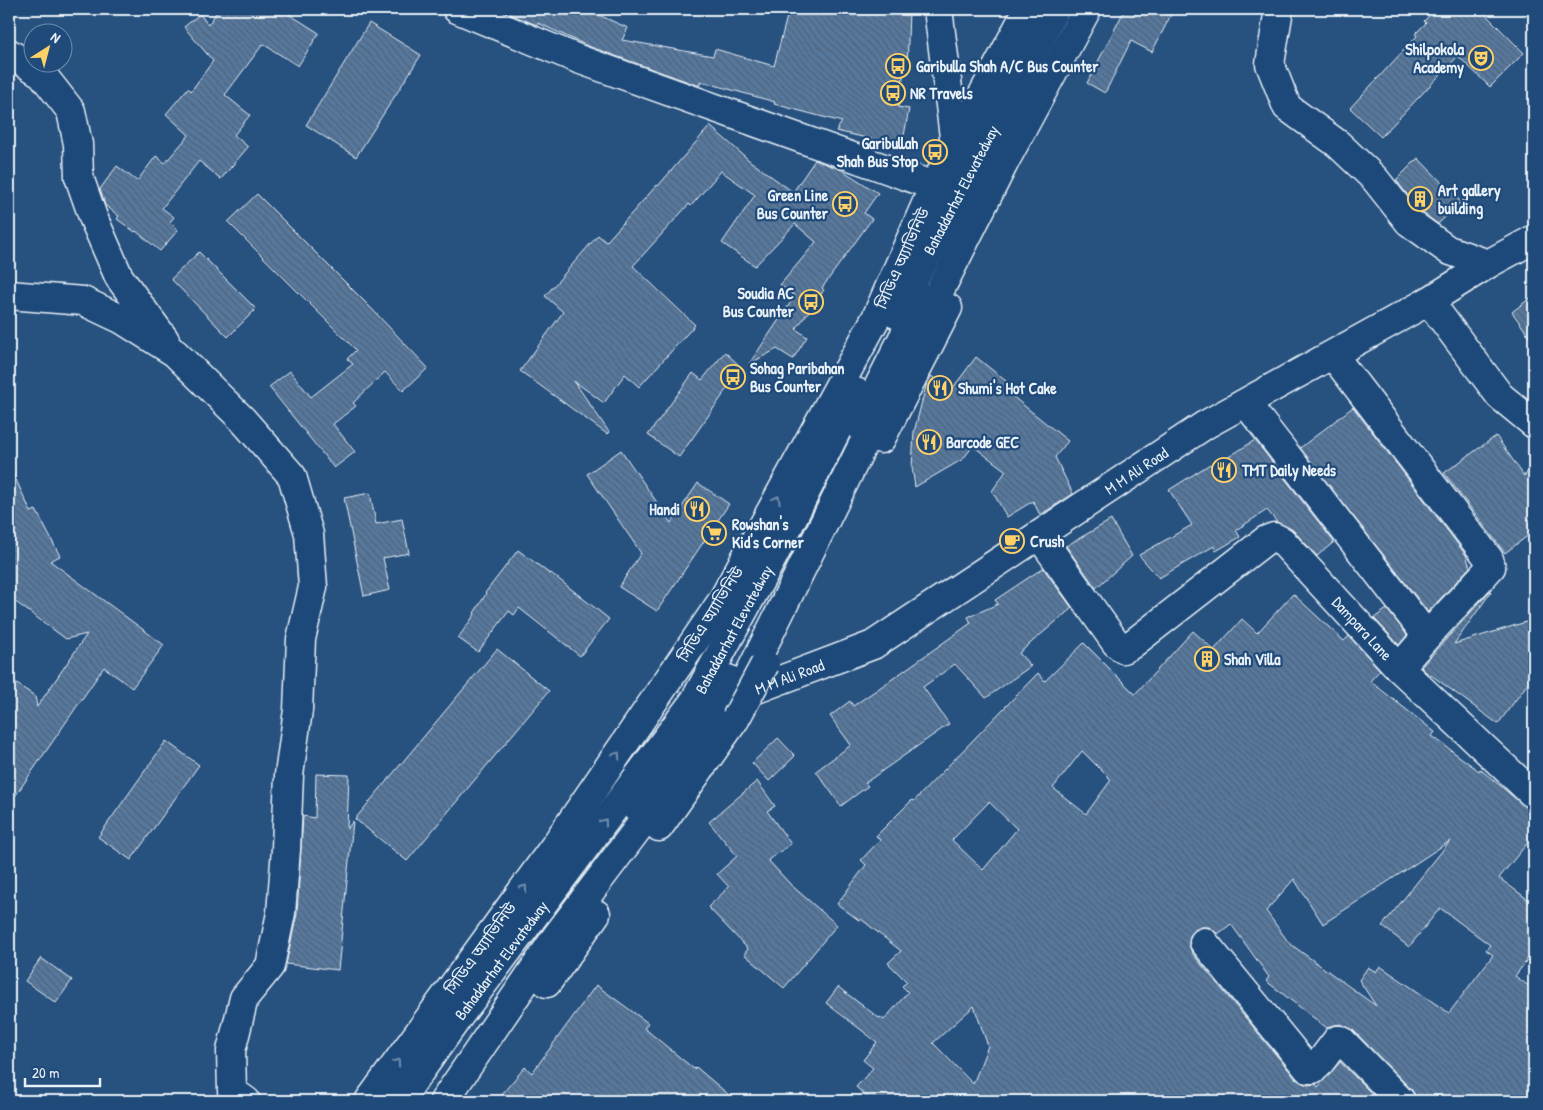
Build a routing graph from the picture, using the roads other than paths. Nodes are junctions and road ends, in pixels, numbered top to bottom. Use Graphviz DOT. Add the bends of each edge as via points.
graph roads {
  1 [pos="457,9"];
  2 [pos="938,9"];
  3 [pos="1028,9"];
  4 [pos="1055,9"];
  5 [pos="1074,9"];
  6 [pos="1088,9"];
  7 [pos="1106,9"];
  8 [pos="1279,9"];
  9 [pos="9,53"];
  10 [pos="955,145"];
  11 [pos="934,186"];
  12 [pos="1534,239"];
  13 [pos="1488,264"];
  14 [pos="9,295"];
  15 [pos="1429,301"];
  16 [pos="175,353"];
  17 [pos="1333,354"];
  18 [pos="1246,403"];
  19 [pos="1534,424"];
  20 [pos="1039,535"];
  21 [pos="1427,636"];
  22 [pos="1399,668"];
  23 [pos="737,707"];
  24 [pos="1534,795"];
  25 [pos="1204,942"];
  26 [pos="246,1101"];
  27 [pos="368,1101"];
  28 [pos="399,1101"];
  29 [pos="422,1101"];
  30 [pos="444,1101"];
  31 [pos="462,1101"];
  32 [pos="1401,1101"];
  1 -- 11 [label="main road" via="578,59"];
  2 -- 10 [label="main road"];
  3 -- 10 [label="main road, সিডিএ অ্যাভিনিউ"];
  28 -- 4 [label="main road, Bahaddarhat Elevatedway, one-way" via="695,700 774,555"];
  5 -- 29 [label="main road, Bahaddarhat Elevatedway" via="890,361 792,561 705,722 555,915 470,1029"];
  6 -- 23 [label="main road" via="1004,160"];
  7 -- 23 [label="main road, bridge" via="934,336 801,599"];
  8 -- 13 [label="main road" via="1270,64 1287,107 1344,150 1374,179 1409,222 1448,250"];
  9 -- 16 [label="main road" via="42,74 72,111 79,177 93,218 119,277"];
  10 -- 11 [label="main road, সিডিএ অ্যাভিনিউ"];
  27 -- 11 [label="main road, সিডিএ অ্যাভিনিউ, one-way" via="554,847 722,601 876,318"];
  12 -- 13 [label="main road, M M Ali Road"];
  13 -- 15 [label="main road, M M Ali Road"];
  14 -- 16 [label="main road" via="83,301 121,319"];
  15 -- 17 [label="main road, M M Ali Road"];
  15 -- 19 [label="main road" via="1500,396"];
  16 -- 26 [label="main road" via="242,419 292,476 309,534 313,587 301,639 280,913 270,966 244,998 231,1051 232,1091"];
  17 -- 18 [label="main road, M M Ali Road"];
  17 -- 21 [label="main road, Dampara Lane" via="1489,559 1491,567"];
  18 -- 20 [label="main road, M M Ali Road" via="1205,425"];
  18 -- 21 [label="main road"];
  20 -- 22 [label="main road, Dampara Lane" via="1123,649 1274,537 1282,541"];
  20 -- 23 [label="main road, M M Ali Road" via="873,645"];
  21 -- 22 [label="main road, Dampara Lane"];
  22 -- 24 [label="main road"];
  23 -- 30 [label="main road" via="556,937"];
  23 -- 31 [label="main road"];
  25 -- 32 [label="main road" via="1308,1069 1318,1065 1340,1040"];
}
